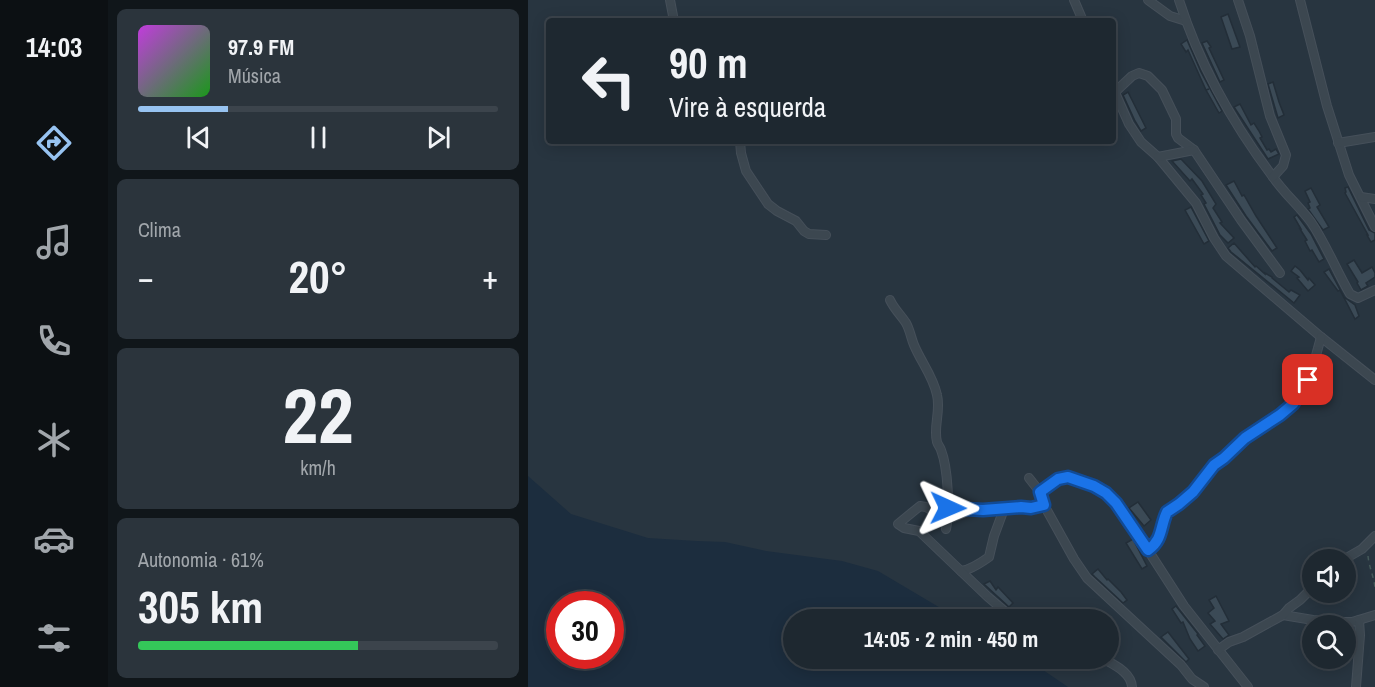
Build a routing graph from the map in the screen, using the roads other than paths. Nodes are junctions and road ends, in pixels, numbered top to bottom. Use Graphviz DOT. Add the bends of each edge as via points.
graph roads {
  1 [pos="670,0"];
  2 [pos="1074,0"];
  3 [pos="1148,0"];
  4 [pos="1179,0"];
  5 [pos="1238,0"];
  6 [pos="1300,0"];
  7 [pos="673,18"];
  8 [pos="1082,18"];
  9 [pos="1186,21"];
  10 [pos="1116,89"];
  11 [pos="1116,95"];
  12 [pos="1375,137"];
  13 [pos="1338,143"];
  14 [pos="740,144"];
  15 [pos="1194,150"];
  16 [pos="1158,157"];
  17 [pos="1273,177"];
  18 [pos="1361,197"];
  19 [pos="1375,199"];
  20 [pos="1375,227"];
  21 [pos="826,235"];
  22 [pos="1280,273"];
  23 [pos="1375,290"];
  24 [pos="890,300"];
  25 [pos="1320,337"];
  26 [pos="1375,380"];
  27 [pos="1029,478"];
  28 [pos="1040,492"];
  29 [pos="1044,505"];
  30 [pos="948,508"];
  31 [pos="1004,509"];
  32 [pos="946,529"];
  33 [pos="1372,539"];
  34 [pos="1148,550"];
  35 [pos="1356,553"];
  36 [pos="960,571"];
  37 [pos="1302,598"];
  38 [pos="1003,609"];
  39 [pos="1283,615"];
  40 [pos="1375,615"];
  41 [pos="1359,620"];
  42 [pos="1218,650"];
  43 [pos="1119,667"];
  44 [pos="1357,686"];
  45 [pos="1132,687"];
  46 [pos="1204,687"];
  47 [pos="1248,687"];
  1 -- 7 [label="street"];
  2 -- 8 [label="street"];
  3 -- 9 [label="street" via="1166,14"];
  4 -- 9 [label="street"];
  5 -- 17 [label="street" via="1270,116 1286,155 1283,166"];
  6 -- 13 [label="street"];
  9 -- 17 [label="street" via="1212,80"];
  10 -- 15 [label="street" via="1136,74 1148,76 1162,90 1176,119 1178,138"];
  11 -- 16 [label="street" via="1141,142"];
  12 -- 13 [label="street"];
  13 -- 18 [label="street"];
  14 -- 21 [label="street" via="746,171 768,204 809,234"];
  15 -- 16 [label="street"];
  15 -- 22 [label="street"];
  16 -- 25 [label="street" via="1197,203 1226,256"];
  17 -- 23 [label="street" via="1311,223 1350,294 1358,298"];
  18 -- 19 [label="street"];
  18 -- 20 [label="street"];
  24 -- 30 [label="street" via="908,325 937,392 936,433 944,462"];
  25 -- 26 [label="street"];
  25 -- 34 [label="street" via="1311,374 1297,399 1245,438 1214,465 1193,492 1167,512 1157,542"];
  27 -- 28 [label="street"];
  28 -- 29 [label="street"];
  28 -- 34 [label="street" via="1068,477 1094,486 1116,503"];
  29 -- 31 [label="street"];
  29 -- 46 [label="street" via="1087,578"];
  30 -- 31 [label="street"];
  30 -- 32 [label="street"];
  30 -- 36 [label="street" via="932,510 920,506 898,524 919,531"];
  31 -- 36 [label="street" via="989,557"];
  33 -- 35 [label="street"];
  34 -- 42 [label="street"];
  36 -- 38 [label="street"];
  37 -- 39 [label="street"];
  39 -- 41 [label="street" via="1332,622"];
  39 -- 42 [label="street"];
  40 -- 41 [label="street"];
  41 -- 44 [label="street"];
  42 -- 47 [label="street"];
  43 -- 45 [label="street" via="1129,676"];
}
